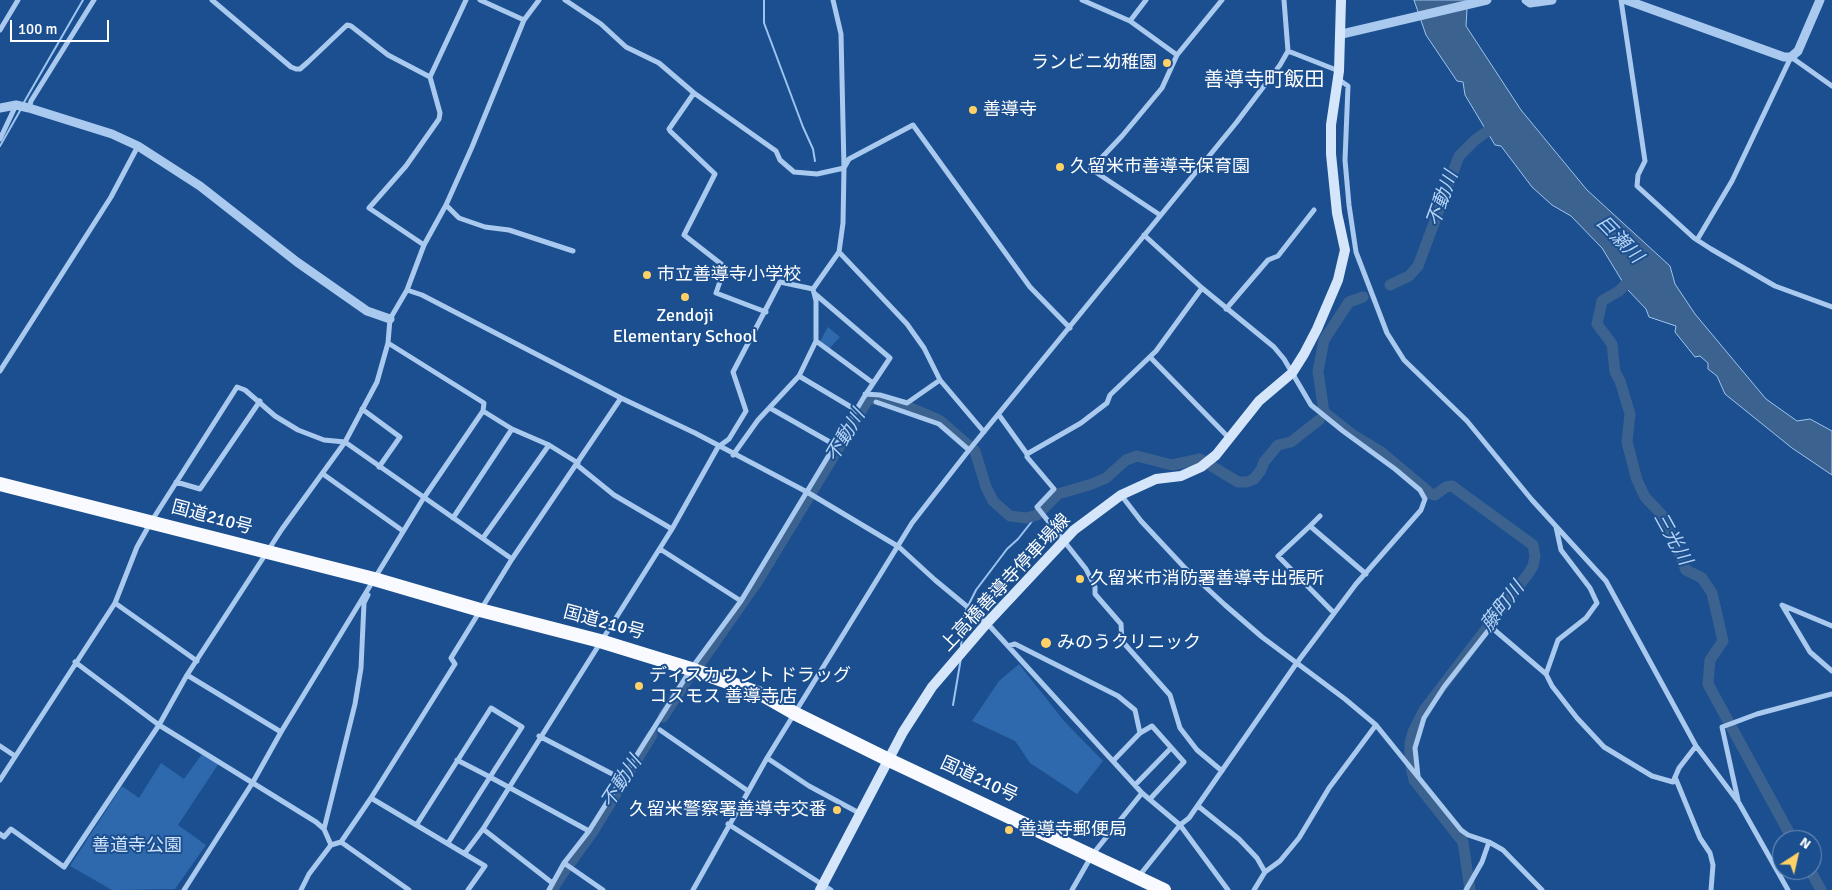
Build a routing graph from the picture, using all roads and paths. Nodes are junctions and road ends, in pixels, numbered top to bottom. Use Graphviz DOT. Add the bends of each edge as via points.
graph roads {
  1 [pos="18,0"];
  2 [pos="94,0"];
  3 [pos="212,0"];
  4 [pos="466,0"];
  5 [pos="480,0"];
  6 [pos="539,0"];
  7 [pos="566,0"];
  8 [pos="832,0"];
  9 [pos="1082,0"];
  10 [pos="1146,0"];
  11 [pos="1222,0"];
  12 [pos="1284,0"];
  13 [pos="1341,0"];
  14 [pos="1487,0"];
  15 [pos="1526,0"];
  16 [pos="1546,0"];
  17 [pos="1621,0"];
  18 [pos="1626,0"];
  19 [pos="1820,0"];
  20 [pos="524,20"];
  21 [pos="1130,21"];
  22 [pos="0,30"];
  23 [pos="1342,34"];
  24 [pos="1288,52"];
  25 [pos="1177,55"];
  26 [pos="1791,57"];
  27 [pos="1339,75"];
  28 [pos="430,77"];
  29 [pos="1832,86"];
  30 [pos="694,93"];
  31 [pos="6,105"];
  32 [pos="29,108"];
  33 [pos="0,139"];
  34 [pos="138,146"];
  35 [pos="844,168"];
  36 [pos="446,205"];
  37 [pos="1314,210"];
  38 [pos="1160,215"];
  39 [pos="1144,235"];
  40 [pos="1697,240"];
  41 [pos="424,246"];
  42 [pos="573,251"];
  43 [pos="839,252"];
  44 [pos="1202,288"];
  45 [pos="407,290"];
  46 [pos="813,291"];
  47 [pos="1832,307"];
  48 [pos="1226,308"];
  49 [pos="766,312"];
  50 [pos="390,319"];
  51 [pos="1070,328"];
  52 [pos="816,341"];
  53 [pos="388,343"];
  54 [pos="1150,357"];
  55 [pos="0,371"];
  56 [pos="1292,373"];
  57 [pos="799,376"];
  58 [pos="940,380"];
  59 [pos="873,383"];
  60 [pos="865,394"];
  61 [pos="621,398"];
  62 [pos="260,401"];
  63 [pos="876,402"];
  64 [pos="770,408"];
  65 [pos="362,409"];
  66 [pos="856,410"];
  67 [pos="483,411"];
  68 [pos="999,414"];
  69 [pos="512,430"];
  70 [pos="984,432"];
  71 [pos="1230,440"];
  72 [pos="345,442"];
  73 [pos="549,445"];
  74 [pos="835,445"];
  75 [pos="718,447"];
  76 [pos="969,450"];
  77 [pos="1027,454"];
  78 [pos="733,455"];
  79 [pos="578,464"];
  80 [pos="379,467"];
  81 [pos="323,474"];
  82 [pos="176,482"];
  83 [pos="0,484"];
  84 [pos="809,493"];
  85 [pos="1121,496"];
  86 [pos="423,498"];
  87 [pos="1320,516"];
  88 [pos="453,518"];
  89 [pos="151,522"];
  90 [pos="1310,526"];
  91 [pos="1556,526"];
  92 [pos="672,529"];
  93 [pos="403,531"];
  94 [pos="483,538"];
  95 [pos="1063,540"];
  96 [pos="899,547"];
  97 [pos="660,549"];
  98 [pos="269,552"];
  99 [pos="512,559"];
  100 [pos="1366,574"];
  101 [pos="374,579"];
  102 [pos="740,601"];
  103 [pos="115,603"];
  104 [pos="480,610"];
  105 [pos="1334,614"];
  106 [pos="987,623"];
  107 [pos="1832,626"];
  108 [pos="600,641"];
  109 [pos="1008,646"];
  110 [pos="197,661"];
  111 [pos="75,662"];
  112 [pos="1296,664"];
  113 [pos="690,669"];
  114 [pos="1832,671"];
  115 [pos="1546,674"];
  116 [pos="186,675"];
  117 [pos="1832,694"];
  118 [pos="796,714"];
  119 [pos="159,725"];
  120 [pos="1376,725"];
  121 [pos="660,730"];
  122 [pos="281,732"];
  123 [pos="1140,733"];
  124 [pos="539,736"];
  125 [pos="0,746"];
  126 [pos="1696,746"];
  127 [pos="1171,748"];
  128 [pos="16,756"];
  129 [pos="767,758"];
  130 [pos="457,760"];
  131 [pos="890,760"];
  132 [pos="1113,761"];
  133 [pos="1222,771"];
  134 [pos="490,777"];
  135 [pos="1675,777"];
  136 [pos="622,779"];
  137 [pos="1418,779"];
  138 [pos="0,780"];
  139 [pos="253,782"];
  140 [pos="1135,785"];
  141 [pos="509,788"];
  142 [pos="748,791"];
  143 [pos="1142,793"];
  144 [pos="371,798"];
  145 [pos="1150,799"];
  146 [pos="1739,803"];
  147 [pos="1198,806"];
  148 [pos="861,814"];
  149 [pos="417,824"];
  150 [pos="728,824"];
  151 [pos="1180,825"];
  152 [pos="324,829"];
  153 [pos="482,829"];
  154 [pos="589,831"];
  155 [pos="0,834"];
  156 [pos="341,842"];
  157 [pos="1489,842"];
  158 [pos="448,843"];
  159 [pos="331,845"];
  160 [pos="464,853"];
  161 [pos="1092,855"];
  162 [pos="564,863"];
  163 [pos="1266,872"];
  164 [pos="1138,877"];
  165 [pos="551,882"];
  166 [pos="825,888"];
  167 [pos="184,890"];
  168 [pos="301,890"];
  169 [pos="409,890"];
  170 [pos="468,890"];
  171 [pos="548,890"];
  172 [pos="603,890"];
  173 [pos="693,890"];
  174 [pos="1072,890"];
  175 [pos="1164,890"];
  176 [pos="1228,890"];
  177 [pos="1254,890"];
  178 [pos="1466,890"];
  179 [pos="1542,890"];
  180 [pos="1711,890"];
  181 [pos="1788,890"];
  1 -- 22 [label="street"];
  2 -- 32 [label="street"];
  3 -- 28 [label="street" via="296,69 300,69 346,26 351,26 388,55"];
  4 -- 28 [label="street"];
  5 -- 20 [label="street"];
  6 -- 20 [label="street"];
  7 -- 30 [label="street" via="626,46 659,63"];
  8 -- 35 [label="street" via="841,34"];
  9 -- 21 [label="street"];
  10 -- 21 [label="street"];
  11 -- 25 [label="street"];
  12 -- 24 [label="street"];
  13 -- 23 [label="main road, 上高橋善導寺停車場線"];
  14 -- 23 [label="street"];
  15 -- 16 [label="street" via="1530,3"];
  17 -- 40 [label="street" via="1645,161 1638,174 1637,186"];
  18 -- 26 [label="street"];
  19 -- 26 [label="street" via="1798,51"];
  20 -- 36 [label="street"];
  21 -- 25 [label="street"];
  23 -- 27 [label="main road, 上高橋善導寺停車場線"];
  24 -- 27 [label="street"];
  24 -- 38 [label="street" via="1270,80"];
  25 -- 38 [label="street" via="1162,88 1091,169"];
  26 -- 29 [label="street"];
  26 -- 40 [label="street" via="1732,181"];
  27 -- 56 [label="main road, 上高橋善導寺停車場線" via="1331,125 1331,154 1345,250 1344,263 1318,329"];
  27 -- 91 [label="street" via="1348,86 1345,160 1356,252 1386,333 1404,360 1467,421"];
  28 -- 41 [label="street" via="440,119 406,166 369,208"];
  30 -- 35 [label="street" via="776,151 780,160 794,172 817,174"];
  30 -- 49 [label="street" via="669,129 715,174 684,235 725,267 716,293"];
  31 -- 32 [label="street"];
  31 -- 33 [label="street"];
  32 -- 34 [label="street" via="112,134"];
  34 -- 50 [label="street" via="200,186 297,262 367,311"];
  34 -- 55 [label="street" via="111,197"];
  35 -- 43 [label="street"];
  35 -- 51 [label="street" via="849,159 913,125 1030,287"];
  36 -- 41 [label="street"];
  36 -- 42 [label="street" via="459,218"];
  37 -- 48 [label="street" via="1278,256 1268,260"];
  38 -- 39 [label="street"];
  39 -- 44 [label="street"];
  39 -- 51 [label="street"];
  40 -- 47 [label="street" via="1775,286"];
  41 -- 45 [label="street"];
  43 -- 46 [label="street"];
  43 -- 58 [label="street" via="907,324"];
  44 -- 48 [label="street"];
  44 -- 54 [label="street"];
  45 -- 50 [label="street"];
  45 -- 61 [label="street"];
  46 -- 49 [label="street" via="780,282"];
  46 -- 52 [label="street"];
  46 -- 59 [label="street" via="890,358"];
  48 -- 56 [label="street" via="1274,348"];
  49 -- 75 [label="street" via="734,372 746,411 729,439"];
  50 -- 53 [label="street"];
  51 -- 68 [label="street"];
  52 -- 57 [label="street"];
  52 -- 59 [label="street"];
  53 -- 65 [label="street" via="376,382"];
  53 -- 67 [label="street" via="484,403"];
  54 -- 71 [label="street"];
  54 -- 77 [label="street" via="1110,395 1107,403 1081,423"];
  56 -- 71 [label="main road, 上高橋善導寺停車場線" via="1259,401"];
  56 -- 100 [label="street" via="1311,405 1424,495 1422,510"];
  57 -- 64 [label="street"];
  57 -- 66 [label="street"];
  58 -- 60 [label="street" via="907,403"];
  58 -- 70 [label="street"];
  59 -- 60 [label="street"];
  60 -- 66 [label="street"];
  61 -- 75 [label="street"];
  61 -- 79 [label="street"];
  62 -- 72 [label="street" via="298,430 324,440"];
  62 -- 82 [label="street" via="200,489"];
  62 -- 82 [label="street" via="237,387"];
  63 -- 76 [label="street" via="939,424"];
  64 -- 74 [label="street"];
  64 -- 78 [label="street"];
  65 -- 72 [label="street"];
  65 -- 80 [label="street" via="400,437"];
  66 -- 74 [label="street"];
  67 -- 69 [label="street"];
  67 -- 86 [label="street"];
  68 -- 70 [label="street"];
  68 -- 77 [label="street"];
  69 -- 73 [label="street"];
  69 -- 88 [label="street"];
  70 -- 76 [label="street"];
  71 -- 85 [label="main road, 上高橋善導寺停車場線" via="1201,467 1181,476 1156,479"];
  72 -- 80 [label="street"];
  72 -- 81 [label="street"];
  73 -- 79 [label="street"];
  73 -- 94 [label="street"];
  74 -- 84 [label="street"];
  75 -- 78 [label="street"];
  75 -- 92 [label="street"];
  76 -- 96 [label="street" via="912,523"];
  77 -- 95 [label="street" via="1054,489 1037,507"];
  78 -- 84 [label="street"];
  79 -- 92 [label="street" via="614,495"];
  79 -- 99 [label="street"];
  80 -- 86 [label="street"];
  81 -- 93 [label="street"];
  81 -- 98 [label="street" via="300,502"];
  82 -- 89 [label="street"];
  83 -- 89 [label="highway, 国道210号"];
  84 -- 96 [label="street"];
  84 -- 102 [label="street"];
  85 -- 95 [label="main road, 上高橋善導寺停車場線"];
  85 -- 112 [label="street" via="1184,567"];
  86 -- 88 [label="street"];
  86 -- 93 [label="street"];
  87 -- 90 [label="street"];
  88 -- 94 [label="street"];
  89 -- 98 [label="highway, 国道210号"];
  89 -- 103 [label="street" via="136,547"];
  90 -- 100 [label="street"];
  90 -- 105 [label="street" via="1278,556"];
  91 -- 115 [label="street" via="1561,550 1590,588 1597,603 1586,618 1558,640"];
  91 -- 126 [label="street" via="1606,581"];
  92 -- 97 [label="street"];
  93 -- 101 [label="street"];
  94 -- 99 [label="street"];
  95 -- 106 [label="main road, 上高橋善導寺停車場線"];
  95 -- 133 [label="street" via="1086,569 1095,594 1121,624 1122,640 1170,695 1180,728 1197,750"];
  96 -- 106 [label="street"];
  96 -- 118 [label="street"];
  97 -- 102 [label="street"];
  97 -- 108 [label="street"];
  98 -- 101 [label="highway, 国道210号"];
  98 -- 110 [label="street"];
  99 -- 104 [label="street"];
  100 -- 105 [label="street"];
  101 -- 104 [label="highway, 国道210号"];
  101 -- 122 [label="street"];
  101 -- 152 [label="street" via="364,603 361,668 355,704"];
  102 -- 113 [label="street"];
  103 -- 110 [label="street"];
  103 -- 111 [label="street"];
  104 -- 108 [label="highway, 国道210号"];
  104 -- 144 [label="street" via="451,658 455,664"];
  105 -- 112 [label="street"];
  106 -- 109 [label="street"];
  106 -- 131 [label="main road, 上高橋善導寺停車場線" via="932,687 903,732"];
  107 -- 114 [label="street" via="1782,605 1810,652"];
  108 -- 113 [label="highway, 国道210号"];
  108 -- 124 [label="street"];
  109 -- 123 [label="street" via="1015,644 1118,696 1135,710"];
  109 -- 132 [label="street"];
  110 -- 116 [label="street"];
  111 -- 119 [label="street"];
  111 -- 128 [label="street"];
  112 -- 120 [label="street"];
  112 -- 133 [label="street"];
  113 -- 118 [label="highway, 国道210号" via="761,694"];
  113 -- 136 [label="street"];
  115 -- 135 [label="street" via="1577,718 1604,747 1652,776 1673,782"];
  115 -- 137 [label="street" via="1491,627 1424,718 1415,748"];
  116 -- 119 [label="street"];
  116 -- 122 [label="street"];
  117 -- 146 [label="street" via="1722,727"];
  118 -- 129 [label="street"];
  118 -- 131 [label="highway, 国道210号"];
  119 -- 139 [label="street"];
  119 -- 155 [label="street" via="64,867 11,829 4,837"];
  120 -- 137 [label="street"];
  120 -- 163 [label="street" via="1328,788 1299,838"];
  121 -- 142 [label="street"];
  122 -- 139 [label="street"];
  123 -- 127 [label="street" via="1152,726"];
  123 -- 132 [label="street"];
  124 -- 136 [label="street"];
  124 -- 141 [label="street"];
  125 -- 128 [label="street"];
  126 -- 135 [label="street"];
  126 -- 146 [label="street"];
  127 -- 140 [label="street"];
  127 -- 145 [label="street" via="1184,762"];
  128 -- 138 [label="street"];
  129 -- 142 [label="street"];
  129 -- 148 [label="street" via="809,786"];
  130 -- 134 [label="street"];
  130 -- 134 [label="street" via="491,708 522,727"];
  130 -- 149 [label="street"];
  131 -- 148 [label="main road, 上高橋善導寺停車場線"];
  131 -- 161 [label="highway, 国道210号"];
  132 -- 140 [label="street"];
  133 -- 147 [label="street"];
  134 -- 141 [label="street"];
  134 -- 158 [label="street"];
  135 -- 180 [label="street" via="1700,838 1710,853 1713,865"];
  136 -- 154 [label="street"];
  137 -- 157 [label="street" via="1461,830 1468,836"];
  139 -- 152 [label="street"];
  139 -- 167 [label="street"];
  140 -- 143 [label="street"];
  141 -- 153 [label="street"];
  141 -- 154 [label="street"];
  142 -- 150 [label="street"];
  143 -- 145 [label="street"];
  143 -- 161 [label="street"];
  144 -- 149 [label="street"];
  144 -- 156 [label="street"];
  145 -- 151 [label="street"];
  146 -- 181 [label="street"];
  147 -- 151 [label="street"];
  147 -- 163 [label="street" via="1238,839"];
  148 -- 166 [label="main road, 上高橋善導寺停車場線"];
  149 -- 158 [label="street"];
  150 -- 166 [label="street"];
  150 -- 173 [label="street"];
  151 -- 164 [label="street"];
  151 -- 176 [label="street"];
  152 -- 159 [label="street"];
  153 -- 160 [label="street"];
  153 -- 165 [label="street"];
  154 -- 162 [label="street"];
  156 -- 159 [label="street"];
  156 -- 169 [label="street"];
  157 -- 178 [label="street"];
  157 -- 179 [label="street" via="1503,850"];
  158 -- 160 [label="street"];
  159 -- 168 [label="street"];
  160 -- 170 [label="street" via="485,866"];
  161 -- 164 [label="highway, 国道210号"];
  161 -- 174 [label="street"];
  162 -- 165 [label="street"];
  162 -- 172 [label="street"];
  163 -- 177 [label="street"];
  164 -- 175 [label="highway, 国道210号"];
  165 -- 171 [label="street"];
}
